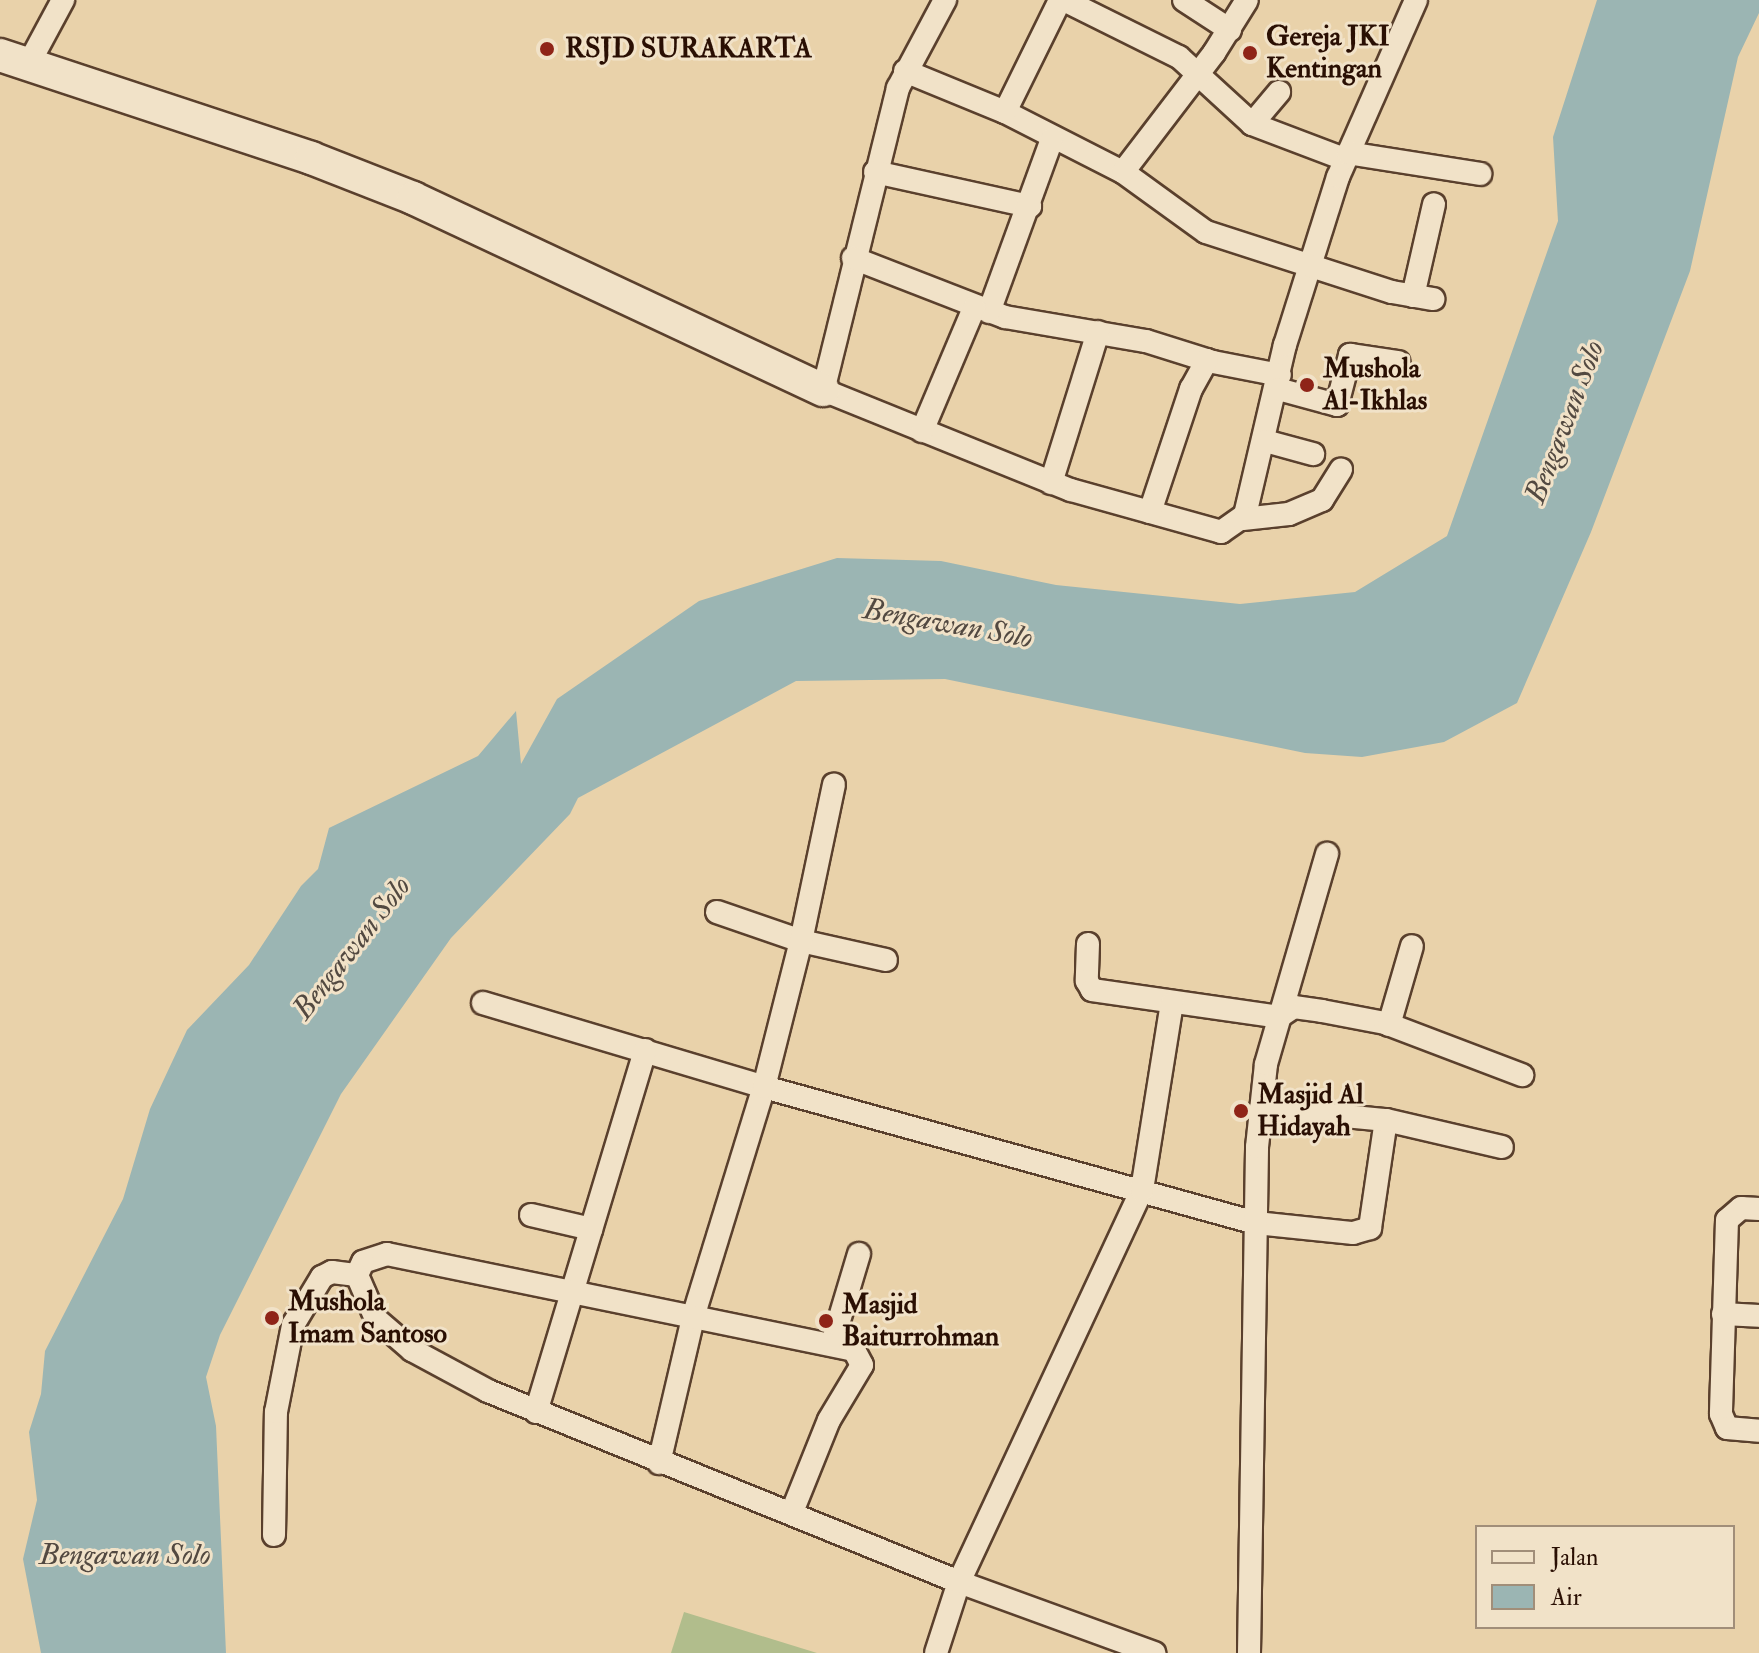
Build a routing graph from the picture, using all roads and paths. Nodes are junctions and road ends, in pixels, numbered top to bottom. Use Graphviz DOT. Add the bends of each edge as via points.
graph roads {
  1 [pos="63,0"];
  2 [pos="945,0"];
  3 [pos="1062,0"];
  4 [pos="1184,0"];
  5 [pos="1247,0"];
  6 [pos="1416,0"];
  7 [pos="1230,30"];
  8 [pos="14,60"];
  9 [pos="905,71"];
  10 [pos="1196,72"];
  11 [pos="1279,92"];
  12 [pos="1005,112"];
  13 [pos="1252,124"];
  14 [pos="1052,139"];
  15 [pos="1346,156"];
  16 [pos="1436,168"];
  17 [pos="875,172"];
  18 [pos="1123,172"];
  19 [pos="1480,174"];
  20 [pos="1030,206"];
  21 [pos="853,258"];
  22 [pos="1311,264"];
  23 [pos="982,310"];
  24 [pos="1098,332"];
  25 [pos="1207,360"];
  26 [pos="1398,362"];
  27 [pos="1279,382"];
  28 [pos="823,390"];
  29 [pos="922,431"];
  30 [pos="1265,441"];
  31 [pos="1313,454"];
  32 [pos="1341,469"];
  33 [pos="1051,483"];
  34 [pos="1150,512"];
  35 [pos="1243,519"];
  36 [pos="834,784"];
  37 [pos="1327,854"];
  38 [pos="717,912"];
  39 [pos="801,941"];
  40 [pos="1088,944"];
  41 [pos="1412,946"];
  42 [pos="886,960"];
  43 [pos="483,1003"];
  44 [pos="1172,1003"];
  45 [pos="1279,1017"];
  46 [pos="1389,1025"];
  47 [pos="645,1050"];
  48 [pos="1522,1075"];
  49 [pos="764,1087"];
  50 [pos="1261,1108"];
  51 [pos="1386,1120"];
  52 [pos="1502,1147"];
  53 [pos="1142,1190"];
  54 [pos="1759,1209"];
  55 [pos="531,1215"];
  56 [pos="1256,1223"];
  57 [pos="591,1229"];
  58 [pos="859,1254"];
  59 [pos="357,1275"];
  60 [pos="573,1290"];
  61 [pos="694,1314"];
  62 [pos="1723,1314"];
  63 [pos="1759,1316"];
  64 [pos="832,1344"];
  65 [pos="536,1412"];
  66 [pos="1759,1431"];
  67 [pos="659,1463"];
  68 [pos="792,1512"];
  69 [pos="274,1535"];
  70 [pos="959,1582"];
  71 [pos="936,1653"];
  72 [pos="1154,1653"];
  73 [pos="1249,1653"];
  1 -- 8 [label="street"];
  2 -- 9 [label="street"];
  3 -- 10 [label="street" via="1179,57"];
  3 -- 12 [label="street"];
  4 -- 7 [label="street"];
  5 -- 7 [label="street"];
  6 -- 15 [label="street"];
  7 -- 10 [label="street"];
  8 -- 28 [label="street" via="311,158 413,198"];
  9 -- 12 [label="street"];
  9 -- 17 [label="street"];
  10 -- 13 [label="street"];
  10 -- 18 [label="street"];
  11 -- 13 [label="street"];
  12 -- 14 [label="street"];
  13 -- 15 [label="street"];
  14 -- 18 [label="street"];
  14 -- 20 [label="street"];
  15 -- 16 [label="street"];
  15 -- 22 [label="street"];
  16 -- 19 [label="street"];
  16 -- 22 [label="street" via="1423,298"];
  17 -- 20 [label="street"];
  17 -- 21 [label="street"];
  18 -- 22 [label="street" via="1206,232"];
  20 -- 23 [label="street"];
  21 -- 23 [label="street"];
  21 -- 28 [label="street"];
  22 -- 27 [label="street"];
  23 -- 24 [label="street"];
  23 -- 29 [label="street"];
  24 -- 25 [label="street"];
  24 -- 33 [label="street"];
  25 -- 27 [label="street"];
  25 -- 34 [label="street" via="1191,389"];
  26 -- 27 [label="street" via="1350,355 1337,405"];
  27 -- 30 [label="street"];
  28 -- 29 [label="street"];
  29 -- 33 [label="street"];
  30 -- 31 [label="street"];
  30 -- 35 [label="street"];
  32 -- 35 [label="street" via="1322,500 1289,514"];
  33 -- 34 [label="street"];
  34 -- 35 [label="street" via="1210,531 1229,531"];
  36 -- 39 [label="street"];
  37 -- 45 [label="street"];
  38 -- 39 [label="street"];
  39 -- 42 [label="street"];
  39 -- 49 [label="street"];
  40 -- 44 [label="street" via="1087,981 1092,990"];
  41 -- 46 [label="street"];
  43 -- 47 [label="street"];
  44 -- 45 [label="street"];
  44 -- 53 [label="street"];
  45 -- 46 [label="street" via="1294,1007"];
  45 -- 50 [label="street"];
  46 -- 48 [label="street"];
  47 -- 49 [label="street"];
  47 -- 57 [label="street"];
  49 -- 53 [label="street"];
  49 -- 61 [label="street"];
  50 -- 51 [label="street"];
  50 -- 56 [label="street"];
  51 -- 52 [label="street"];
  51 -- 56 [label="street" via="1370,1228 1353,1233"];
  53 -- 56 [label="street"];
  53 -- 70 [label="street"];
  54 -- 62 [label="street" via="1741,1208 1727,1220"];
  55 -- 57 [label="street"];
  56 -- 73 [label="street"];
  57 -- 60 [label="street"];
  58 -- 64 [label="street"];
  59 -- 60 [label="street" via="363,1262 387,1254"];
  59 -- 65 [label="street" via="376,1319 393,1336 432,1362"];
  59 -- 69 [label="street" via="332,1272 322,1277 293,1325 276,1412"];
  60 -- 61 [label="street"];
  60 -- 65 [label="street"];
  61 -- 64 [label="street"];
  61 -- 67 [label="street"];
  62 -- 63 [label="street"];
  62 -- 66 [label="street" via="1723,1424"];
  64 -- 68 [label="street" via="854,1350 862,1365 829,1420"];
  65 -- 67 [label="street"];
  67 -- 68 [label="street"];
  68 -- 70 [label="street"];
  70 -- 71 [label="street"];
  70 -- 72 [label="street"];
}
